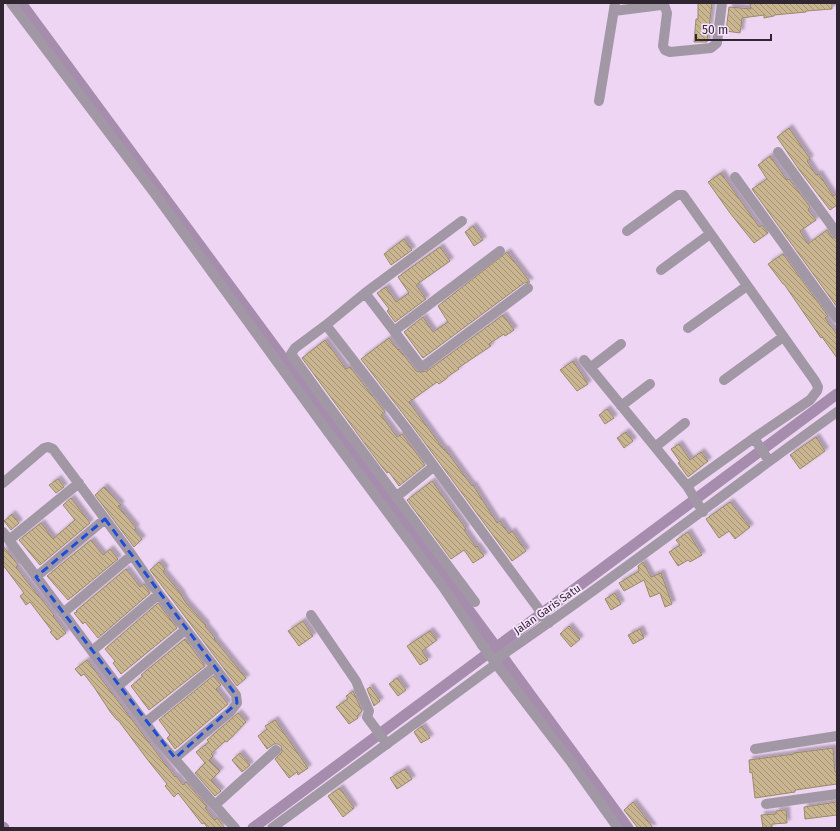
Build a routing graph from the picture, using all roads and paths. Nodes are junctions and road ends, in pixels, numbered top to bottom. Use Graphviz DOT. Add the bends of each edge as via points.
graph roads {
  1 [pos="11,3"];
  2 [pos="722,3"];
  3 [pos="615,7"];
  4 [pos="599,101"];
  5 [pos="778,152"];
  6 [pos="735,177"];
  7 [pos="462,221"];
  8 [pos="627,231"];
  9 [pos="837,233"];
  10 [pos="710,234"];
  11 [pos="500,251"];
  12 [pos="661,270"];
  13 [pos="747,286"];
  14 [pos="528,288"];
  15 [pos="365,293"];
  16 [pos="837,318"];
  17 [pos="326,325"];
  18 [pos="688,328"];
  19 [pos="394,331"];
  20 [pos="783,337"];
  21 [pos="621,344"];
  22 [pos="724,380"];
  23 [pos="650,384"];
  24 [pos="621,406"];
  25 [pos="837,412"];
  26 [pos="685,423"];
  27 [pos="756,440"];
  28 [pos="655,447"];
  29 [pos="768,458"];
  30 [pos="433,467"];
  31 [pos="3,483"];
  32 [pos="79,483"];
  33 [pos="689,489"];
  34 [pos="396,497"];
  35 [pos="701,509"];
  36 [pos="105,519"];
  37 [pos="6,536"];
  38 [pos="132,555"];
  39 [pos="36,577"];
  40 [pos="159,594"];
  41 [pos="475,602"];
  42 [pos="63,613"];
  43 [pos="311,615"];
  44 [pos="547,620"];
  45 [pos="185,630"];
  46 [pos="92,651"];
  47 [pos="498,658"];
  48 [pos="214,667"];
  49 [pos="118,686"];
  50 [pos="145,722"];
  51 [pos="837,736"];
  52 [pos="386,744"];
  53 [pos="755,749"];
  54 [pos="276,750"];
  55 [pos="174,758"];
  56 [pos="837,794"];
  57 [pos="766,804"];
  58 [pos="215,805"];
  59 [pos="235,828"];
  60 [pos="272,828"];
  61 [pos="618,828"];
  1 -- 47 [label="street" via="155,194 443,587 482,645"];
  2 -- 3 [label="street" via="717,43 714,46 670,52 663,46 667,13 665,7"];
  3 -- 4 [label="street"];
  5 -- 9 [label="street"];
  6 -- 16 [label="street"];
  7 -- 15 [label="street"];
  8 -- 10 [label="street" via="682,194"];
  10 -- 12 [label="street"];
  10 -- 13 [label="street"];
  11 -- 19 [label="street"];
  13 -- 18 [label="street"];
  13 -- 20 [label="street"];
  14 -- 19 [label="street" via="425,365 419,364"];
  15 -- 17 [label="street"];
  15 -- 19 [label="street"];
  17 -- 30 [label="street"];
  17 -- 34 [label="street" via="295,348 291,354"];
  20 -- 22 [label="street"];
  20 -- 27 [label="street" via="815,381 817,391 810,400"];
  21 -- 24 [label="street" via="587,364"];
  23 -- 24 [label="street"];
  24 -- 28 [label="street"];
  25 -- 29 [label="street, Jalan Garis Satu"];
  26 -- 28 [label="street"];
  27 -- 29 [label="street"];
  27 -- 33 [label="street"];
  28 -- 33 [label="street"];
  29 -- 35 [label="street, Jalan Garis Satu"];
  30 -- 34 [label="street"];
  30 -- 44 [label="street"];
  31 -- 32 [label="street" via="48,447 55,451"];
  32 -- 36 [label="street"];
  32 -- 37 [label="street"];
  33 -- 35 [label="street"];
  34 -- 41 [label="street"];
  35 -- 44 [label="street, Jalan Garis Satu"];
  36 -- 38 [label="street"];
  36 -- 39 [label="street"];
  37 -- 39 [label="street"];
  38 -- 40 [label="street"];
  38 -- 42 [label="street"];
  39 -- 42 [label="street"];
  40 -- 45 [label="street"];
  40 -- 46 [label="street"];
  42 -- 46 [label="street"];
  43 -- 52 [label="street" via="356,681 369,711 366,717"];
  44 -- 47 [label="street, Jalan Garis Satu"];
  45 -- 48 [label="street"];
  45 -- 49 [label="street"];
  46 -- 49 [label="street"];
  47 -- 52 [label="street, Jalan Garis Satu"];
  47 -- 61 [label="street"];
  48 -- 50 [label="street"];
  48 -- 55 [label="street" via="236,695 237,703 230,712"];
  49 -- 50 [label="street"];
  50 -- 55 [label="street"];
  51 -- 53 [label="street"];
  52 -- 60 [label="street, Jalan Garis Satu"];
  54 -- 58 [label="street"];
  55 -- 58 [label="street"];
  56 -- 57 [label="street"];
  58 -- 59 [label="street"];
}
